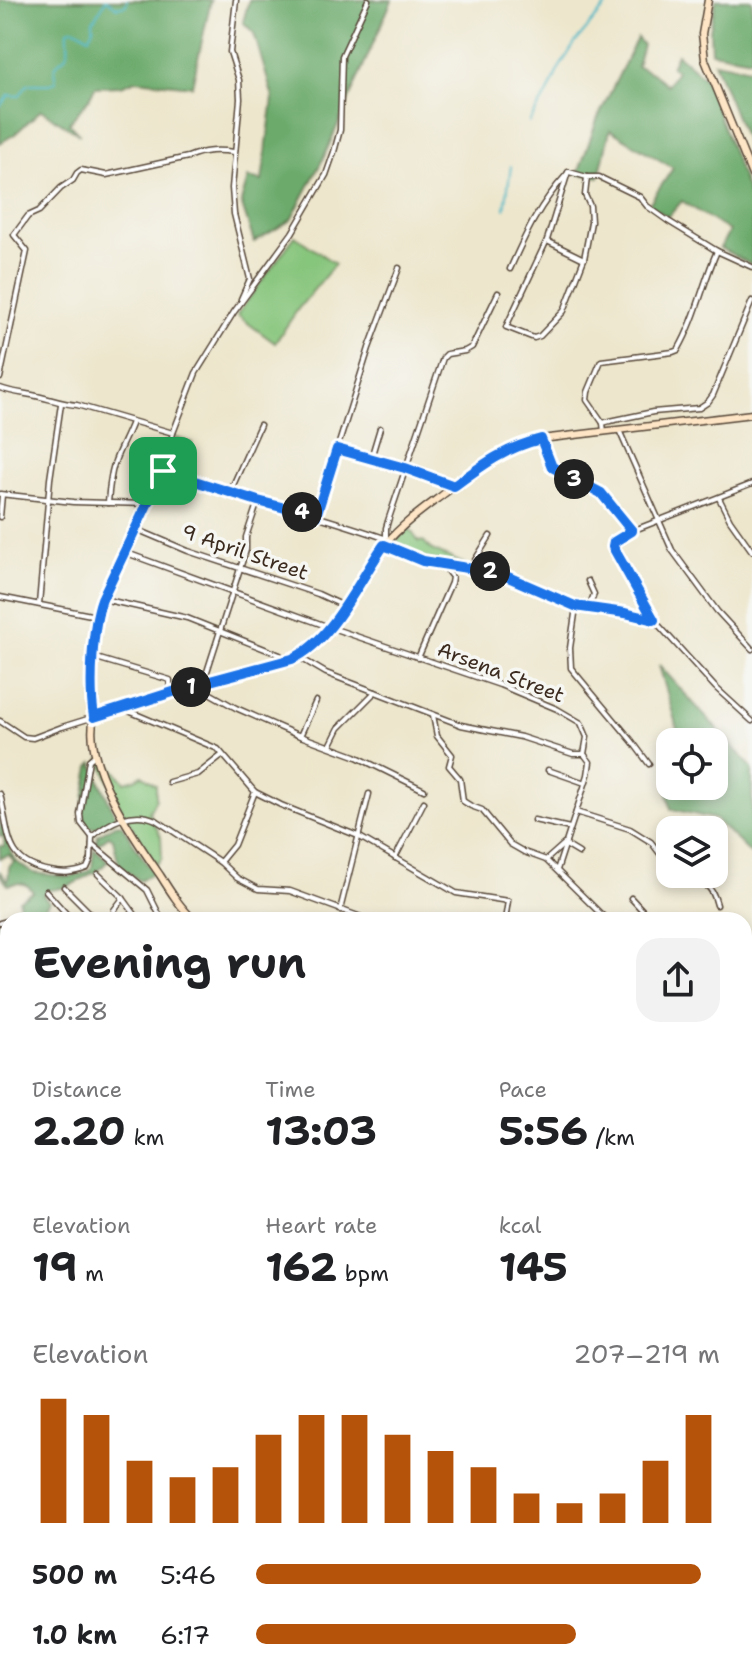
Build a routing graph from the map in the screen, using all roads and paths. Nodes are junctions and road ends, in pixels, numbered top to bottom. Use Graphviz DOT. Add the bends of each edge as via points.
graph roads {
  1 [pos="236,0"];
  2 [pos="368,0"];
  3 [pos="708,0"];
  4 [pos="234,152"];
  5 [pos="568,172"];
  6 [pos="752,175"];
  7 [pos="587,177"];
  8 [pos="547,240"];
  9 [pos="717,251"];
  10 [pos="584,259"];
  11 [pos="752,267"];
  12 [pos="399,268"];
  13 [pos="510,269"];
  14 [pos="498,293"];
  15 [pos="752,301"];
  16 [pos="234,312"];
  17 [pos="0,378"];
  18 [pos="0,388"];
  19 [pos="61,404"];
  20 [pos="752,414"];
  21 [pos="132,421"];
  22 [pos="603,423"];
  23 [pos="260,425"];
  24 [pos="380,428"];
  25 [pos="619,430"];
  26 [pos="604,432"];
  27 [pos="173,433"];
  28 [pos="541,439"];
  29 [pos="337,449"];
  30 [pos="371,458"];
  31 [pos="405,468"];
  32 [pos="163,471"];
  33 [pos="752,484"];
  34 [pos="454,486"];
  35 [pos="230,492"];
  36 [pos="1,494"];
  37 [pos="49,498"];
  38 [pos="719,498"];
  39 [pos="258,501"];
  40 [pos="108,503"];
  41 [pos="147,504"];
  42 [pos="316,516"];
  43 [pos="0,517"];
  44 [pos="660,521"];
  45 [pos="136,529"];
  46 [pos="632,531"];
  47 [pos="490,536"];
  48 [pos="386,541"];
  49 [pos="752,551"];
  50 [pos="124,552"];
  51 [pos="241,568"];
  52 [pos="470,568"];
  53 [pos="448,572"];
  54 [pos="588,581"];
  55 [pos="232,593"];
  56 [pos="0,597"];
  57 [pos="102,599"];
  58 [pos="39,604"];
  59 [pos="344,606"];
  60 [pos="575,606"];
  61 [pos="589,608"];
  62 [pos="96,616"];
  63 [pos="654,620"];
  64 [pos="329,627"];
  65 [pos="220,632"];
  66 [pos="752,649"];
  67 [pos="297,656"];
  68 [pos="93,657"];
  69 [pos="418,658"];
  70 [pos="284,661"];
  71 [pos="204,683"];
  72 [pos="195,685"];
  73 [pos="375,692"];
  74 [pos="170,693"];
  75 [pos="316,701"];
  76 [pos="122,708"];
  77 [pos="433,715"];
  78 [pos="94,717"];
  79 [pos="0,721"];
  80 [pos="752,721"];
  81 [pos="298,735"];
  82 [pos="330,746"];
  83 [pos="584,754"];
  84 [pos="95,755"];
  85 [pos="222,755"];
  86 [pos="649,764"];
  87 [pos="548,770"];
  88 [pos="169,782"];
  89 [pos="585,783"];
  90 [pos="424,790"];
  91 [pos="255,792"];
  92 [pos="0,794"];
  93 [pos="369,794"];
  94 [pos="424,802"];
  95 [pos="576,812"];
  96 [pos="123,819"];
  97 [pos="534,820"];
  98 [pos="570,828"];
  99 [pos="358,836"];
  100 [pos="92,837"];
  101 [pos="92,844"];
  102 [pos="564,844"];
  103 [pos="656,849"];
  104 [pos="579,853"];
  105 [pos="395,858"];
  106 [pos="546,860"];
  107 [pos="220,862"];
  108 [pos="557,870"];
  109 [pos="98,874"];
  110 [pos="64,887"];
  111 [pos="711,888"];
  112 [pos="46,891"];
  113 [pos="123,898"];
  114 [pos="631,898"];
  115 [pos="717,905"];
  116 [pos="340,910"];
  117 [pos="65,912"];
  118 [pos="89,912"];
  119 [pos="114,912"];
  120 [pos="133,912"];
  121 [pos="158,912"];
  122 [pos="185,912"];
  123 [pos="346,912"];
  124 [pos="506,912"];
  125 [pos="599,912"];
  126 [pos="644,912"];
  1 -- 4 [label="street" via="230,52 240,99"];
  2 -- 16 [label="street" via="342,56 340,130 326,175 292,233"];
  3 -- 6 [label="main road" via="702,34 705,60"];
  4 -- 16 [label="street" via="234,214 250,279"];
  4 -- 17 [label="street" via="200,152 106,175 81,170 28,216 14,235 27,251"];
  5 -- 7 [label="street"];
  5 -- 8 [label="street"];
  5 -- 13 [label="street" via="531,222"];
  7 -- 9 [label="street" via="599,177 640,197"];
  7 -- 10 [label="street" via="591,222"];
  8 -- 10 [label="street"];
  8 -- 10 [label="street" via="506,327 540,336 564,311"];
  9 -- 11 [label="street"];
  9 -- 22 [label="street" via="678,350 601,361 587,400"];
  12 -- 29 [label="street"];
  14 -- 31 [label="street" via="472,347 443,358"];
  15 -- 22 [label="street" via="708,402 699,408"];
  16 -- 27 [label="street" via="196,373"];
  18 -- 19 [label="street"];
  19 -- 21 [label="street"];
  19 -- 37 [label="street"];
  20 -- 25 [label="main road"];
  21 -- 27 [label="street"];
  21 -- 40 [label="street" via="109,481"];
  22 -- 26 [label="street"];
  23 -- 35 [label="street"];
  24 -- 30 [label="street"];
  25 -- 26 [label="main road"];
  25 -- 44 [label="street"];
  26 -- 28 [label="main road"];
  27 -- 32 [label="street"];
  28 -- 34 [label="main road" via="508,449"];
  28 -- 46 [label="street" via="552,467 601,493"];
  29 -- 30 [label="street"];
  29 -- 42 [label="street"];
  30 -- 31 [label="street"];
  31 -- 34 [label="street"];
  31 -- 48 [label="street"];
  32 -- 35 [label="street"];
  32 -- 41 [label="street"];
  33 -- 38 [label="street"];
  34 -- 48 [label="main road"];
  35 -- 39 [label="street"];
  36 -- 37 [label="street"];
  36 -- 43 [label="street"];
  37 -- 40 [label="street"];
  37 -- 58 [label="street"];
  38 -- 44 [label="street"];
  38 -- 49 [label="street"];
  39 -- 42 [label="street"];
  39 -- 51 [label="street"];
  40 -- 41 [label="street"];
  41 -- 45 [label="street"];
  42 -- 48 [label="street"];
  44 -- 46 [label="street"];
  44 -- 66 [label="street" via="672,550"];
  45 -- 50 [label="street"];
  45 -- 51 [label="street, 9 April Street"];
  46 -- 63 [label="street" via="613,547"];
  47 -- 52 [label="street"];
  48 -- 52 [label="street" via="423,561"];
  48 -- 59 [label="main road"];
  50 -- 55 [label="street, Arsena Street"];
  50 -- 57 [label="street"];
  51 -- 55 [label="street"];
  51 -- 59 [label="street, 9 April Street"];
  52 -- 60 [label="street" via="499,573"];
  53 -- 69 [label="street" via="451,583"];
  54 -- 61 [label="street" via="594,594"];
  55 -- 64 [label="street, Arsena Street"];
  55 -- 65 [label="street"];
  56 -- 58 [label="street"];
  57 -- 62 [label="street"];
  57 -- 65 [label="street" via="187,618"];
  58 -- 62 [label="street"];
  59 -- 64 [label="main road"];
  60 -- 61 [label="street"];
  60 -- 86 [label="street" via="571,668"];
  61 -- 63 [label="street"];
  62 -- 68 [label="street"];
  63 -- 80 [label="street"];
  64 -- 67 [label="main road"];
  64 -- 69 [label="street, Arsena Street"];
  65 -- 70 [label="street"];
  65 -- 71 [label="street"];
  67 -- 70 [label="main road"];
  67 -- 73 [label="street"];
  68 -- 74 [label="street" via="170,680"];
  68 -- 78 [label="street"];
  69 -- 83 [label="street, Arsena Street" via="571,716 585,731"];
  70 -- 71 [label="main road"];
  71 -- 72 [label="main road"];
  72 -- 74 [label="main road"];
  72 -- 81 [label="street"];
  73 -- 77 [label="street"];
  73 -- 82 [label="street" via="339,728"];
  74 -- 76 [label="main road"];
  75 -- 81 [label="street"];
  76 -- 78 [label="main road"];
  76 -- 85 [label="street"];
  77 -- 83 [label="street"];
  77 -- 106 [label="street" via="437,736 452,755 449,766 460,779 463,801 482,810 510,844"];
  78 -- 79 [label="street" via="33,738"];
  78 -- 84 [label="main road"];
  81 -- 82 [label="street"];
  82 -- 90 [label="street"];
  83 -- 89 [label="street, Arsena Street" via="590,762"];
  84 -- 96 [label="main road"];
  84 -- 100 [label="street" via="89,760 80,814"];
  85 -- 88 [label="street" via="198,774"];
  85 -- 91 [label="street"];
  87 -- 89 [label="street"];
  89 -- 95 [label="street, Arsena Street"];
  91 -- 99 [label="street"];
  91 -- 107 [label="street" via="234,845"];
  92 -- 101 [label="street" via="16,855 35,868 73,874 87,868"];
  93 -- 99 [label="street"];
  94 -- 105 [label="street"];
  95 -- 98 [label="street, Arsena Street"];
  95 -- 103 [label="street" via="630,829"];
  96 -- 100 [label="street"];
  96 -- 107 [label="street" via="151,817"];
  96 -- 122 [label="main road"];
  97 -- 98 [label="street"];
  98 -- 102 [label="street, Arsena Street"];
  99 -- 105 [label="street"];
  99 -- 116 [label="street"];
  100 -- 101 [label="street"];
  101 -- 121 [label="street" via="147,890"];
  102 -- 104 [label="street"];
  102 -- 106 [label="street"];
  102 -- 108 [label="street, Arsena Street"];
  105 -- 124 [label="street" via="456,893 508,901"];
  106 -- 108 [label="street"];
  107 -- 116 [label="street" via="258,889 290,891"];
  108 -- 125 [label="street"];
  109 -- 113 [label="street"];
  110 -- 118 [label="street"];
  111 -- 115 [label="street"];
  112 -- 117 [label="street"];
  113 -- 119 [label="street"];
  113 -- 120 [label="street"];
  114 -- 126 [label="street"];
  116 -- 123 [label="street"];
}
